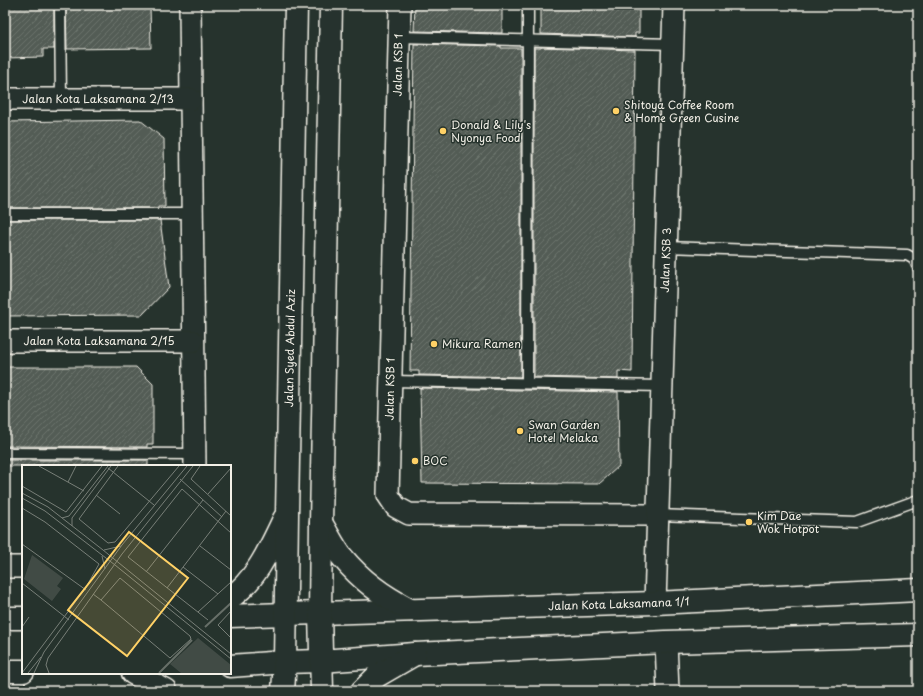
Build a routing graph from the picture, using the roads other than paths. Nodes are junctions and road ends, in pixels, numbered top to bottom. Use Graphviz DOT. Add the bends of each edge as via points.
graph roads {
  1 [pos="60,5"];
  2 [pos="190,5"];
  3 [pos="296,5"];
  4 [pos="331,5"];
  5 [pos="400,5"];
  6 [pos="528,5"];
  7 [pos="674,5"];
  8 [pos="399,37"];
  9 [pos="527,40"];
  10 [pos="673,44"];
  11 [pos="5,99"];
  12 [pos="61,99"];
  13 [pos="191,99"];
  14 [pos="5,214"];
  15 [pos="192,214"];
  16 [pos="666,247"];
  17 [pos="918,267"];
  18 [pos="5,341"];
  19 [pos="193,341"];
  20 [pos="391,380"];
  21 [pos="527,383"];
  22 [pos="662,386"];
  23 [pos="5,453"];
  24 [pos="195,460"];
  25 [pos="918,500"];
  26 [pos="286,515"];
  27 [pos="658,515"];
  28 [pos="321,523"];
  29 [pos="5,567"];
  30 [pos="22,567"];
  31 [pos="918,590"];
  32 [pos="231,597"];
  33 [pos="655,603"];
  34 [pos="410,610"];
  35 [pos="320,613"];
  36 [pos="285,614"];
  37 [pos="231,616"];
  38 [pos="5,618"];
  39 [pos="22,618"];
  40 [pos="918,635"];
  41 [pos="666,642"];
  42 [pos="415,654"];
  43 [pos="321,661"];
  44 [pos="285,662"];
  45 [pos="231,666"];
  46 [pos="5,671"];
  47 [pos="22,671"];
  48 [pos="135,674"];
  49 [pos="166,691"];
  50 [pos="283,691"];
  51 [pos="322,691"];
  52 [pos="362,691"];
  53 [pos="668,691"];
  1 -- 12 [label="lane"];
  2 -- 13 [label="street"];
  3 -- 26 [label="main road, Jalan Syed Abdul Aziz"];
  4 -- 28 [label="main road"];
  5 -- 8 [label="street, Jalan KSB 1"];
  6 -- 9 [label="lane"];
  7 -- 10 [label="street, Jalan KSB 3"];
  8 -- 9 [label="lane"];
  8 -- 20 [label="street, Jalan KSB 1"];
  9 -- 10 [label="lane"];
  9 -- 21 [label="lane"];
  10 -- 16 [label="street, Jalan KSB 3"];
  11 -- 12 [label="street, Jalan Kota Laksamana 2/13"];
  12 -- 13 [label="street, Jalan Kota Laksamana 2/13"];
  13 -- 15 [label="street"];
  14 -- 15 [label="lane"];
  15 -- 19 [label="street"];
  16 -- 17 [label="lane" via="907,255 914,259"];
  16 -- 22 [label="street, Jalan KSB 3"];
  18 -- 19 [label="street, Jalan Kota Laksamana 2/15"];
  19 -- 24 [label="street"];
  20 -- 21 [label="lane"];
  20 -- 27 [label="street, Jalan KSB 1" via="388,495 396,507 409,514"];
  21 -- 22 [label="lane"];
  22 -- 27 [label="street, Jalan KSB 3"];
  23 -- 24 [label="lane"];
  25 -- 27 [label="lane" via="858,522"];
  26 -- 32 [label="main road" via="262,562 249,581"];
  26 -- 36 [label="main road, Jalan Syed Abdul Aziz"];
  27 -- 33 [label="street, Jalan KSB 3"];
  28 -- 34 [label="main road" via="341,556 361,578 389,599"];
  28 -- 35 [label="main road"];
  29 -- 30 [label="street"];
  31 -- 33 [label="main road, Jalan Kota Laksamana 1/1"];
  33 -- 34 [label="main road, Jalan Kota Laksamana 1/1"];
  34 -- 35 [label="main road, Jalan Kota Laksamana 1/1"];
  35 -- 36 [label="main road, Jalan Kota Laksamana 1/1"];
  35 -- 43 [label="main road"];
  36 -- 37 [label="main road, Jalan Kota Laksamana 1/1"];
  36 -- 44 [label="main road, Jalan Syed Abdul Aziz"];
  38 -- 39 [label="main road"];
  40 -- 41 [label="main road"];
  41 -- 42 [label="main road"];
  41 -- 53 [label="street"];
  42 -- 43 [label="main road"];
  42 -- 52 [label="main road" via="377,676"];
  43 -- 44 [label="main road"];
  43 -- 51 [label="main road"];
  44 -- 45 [label="main road"];
  44 -- 50 [label="main road, Jalan Syed Abdul Aziz"];
  46 -- 47 [label="main road"];
  48 -- 49 [label="main road"];
}
